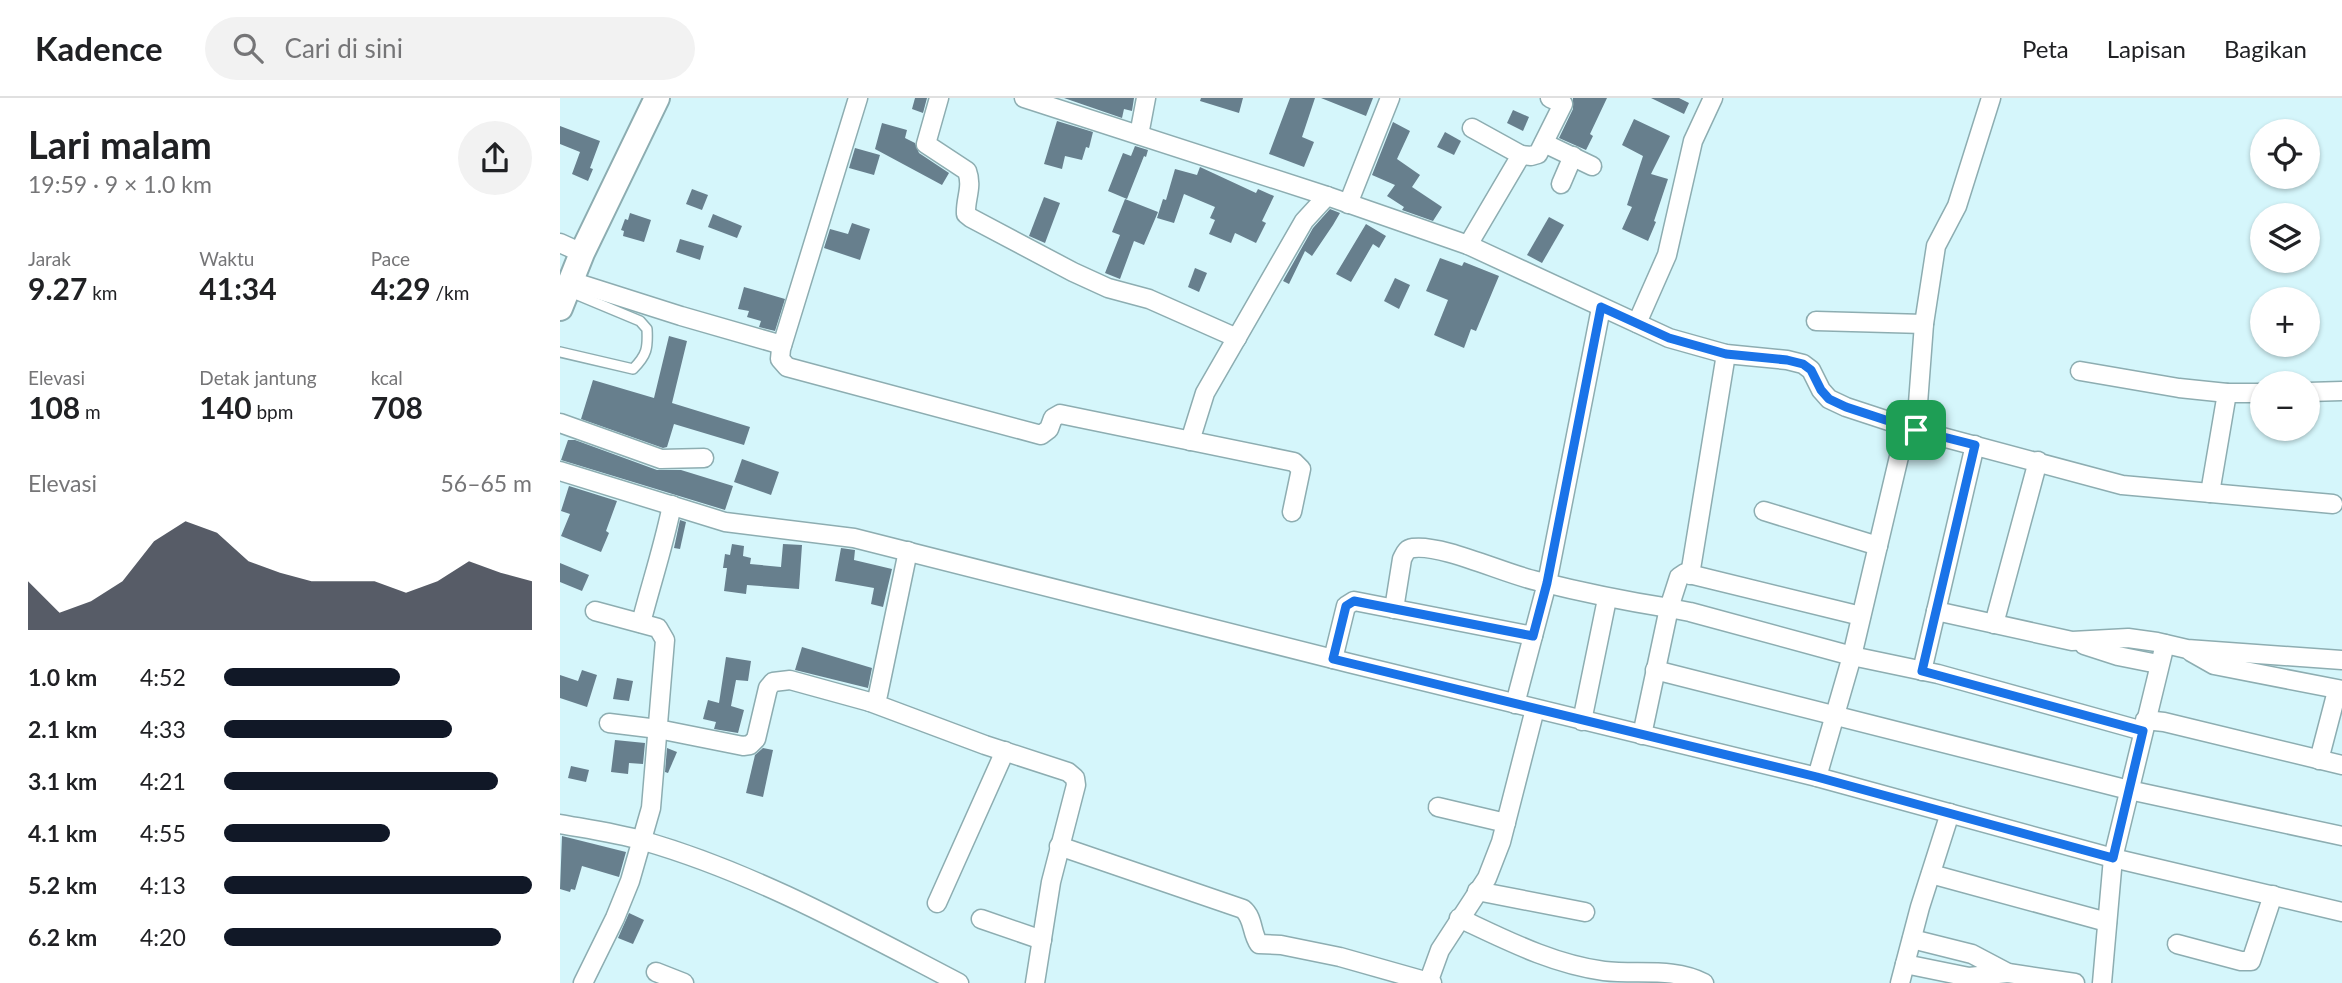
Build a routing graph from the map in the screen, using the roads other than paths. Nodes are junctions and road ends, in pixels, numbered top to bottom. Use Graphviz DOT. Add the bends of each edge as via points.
graph roads {
  1 [pos="657,98"];
  2 [pos="858,98"];
  3 [pos="939,98"];
  4 [pos="1024,98"];
  5 [pos="1146,98"];
  6 [pos="1390,98"];
  7 [pos="1713,98"];
  8 [pos="1991,98"];
  9 [pos="1560,100"];
  10 [pos="1472,128"];
  11 [pos="1139,135"];
  12 [pos="1544,143"];
  13 [pos="1521,155"];
  14 [pos="1573,156"];
  15 [pos="1592,166"];
  16 [pos="1561,184"];
  17 [pos="1327,196"];
  18 [pos="1349,204"];
  19 [pos="1468,245"];
  20 [pos="571,248"];
  21 [pos="566,293"];
  22 [pos="1601,307"];
  23 [pos="1816,321"];
  24 [pos="1637,323"];
  25 [pos="1924,324"];
  26 [pos="1237,338"];
  27 [pos="782,345"];
  28 [pos="560,352"];
  29 [pos="1726,354"];
  30 [pos="2080,371"];
  31 [pos="2342,391"];
  32 [pos="2320,392"];
  33 [pos="2227,393"];
  34 [pos="2250,393"];
  35 [pos="560,423"];
  36 [pos="1911,428"];
  37 [pos="1190,441"];
  38 [pos="1975,445"];
  39 [pos="704,458"];
  40 [pos="2038,461"];
  41 [pos="560,471"];
  42 [pos="2210,493"];
  43 [pos="2333,504"];
  44 [pos="672,505"];
  45 [pos="1764,511"];
  46 [pos="1292,512"];
  47 [pos="1878,546"];
  48 [pos="908,551"];
  49 [pos="1690,575"];
  50 [pos="1547,583"];
  51 [pos="1607,598"];
  52 [pos="1394,608"];
  53 [pos="1669,608"];
  54 [pos="595,611"];
  55 [pos="1936,611"];
  56 [pos="1861,616"];
  57 [pos="641,623"];
  58 [pos="1994,624"];
  59 [pos="1533,636"];
  60 [pos="2072,641"];
  61 [pos="2165,644"];
  62 [pos="2187,649"];
  63 [pos="1852,656"];
  64 [pos="1333,659"];
  65 [pos="2342,660"];
  66 [pos="2158,664"];
  67 [pos="1655,670"];
  68 [pos="1922,671"];
  69 [pos="2339,690"];
  70 [pos="870,702"];
  71 [pos="1514,704"];
  72 [pos="1535,709"];
  73 [pos="1835,715"];
  74 [pos="1582,721"];
  75 [pos="609,723"];
  76 [pos="2144,725"];
  77 [pos="658,729"];
  78 [pos="1642,735"];
  79 [pos="1005,751"];
  80 [pos="2319,760"];
  81 [pos="2342,765"];
  82 [pos="1817,777"];
  83 [pos="2129,790"];
  84 [pos="1438,807"];
  85 [pos="1950,813"];
  86 [pos="1506,823"];
  87 [pos="560,824"];
  88 [pos="2342,836"];
  89 [pos="643,841"];
  90 [pos="1059,846"];
  91 [pos="2113,858"];
  92 [pos="1931,874"];
  93 [pos="1477,891"];
  94 [pos="2273,895"];
  95 [pos="937,903"];
  96 [pos="1585,912"];
  97 [pos="2342,912"];
  98 [pos="1459,918"];
  99 [pos="981,919"];
  100 [pos="2107,922"];
  101 [pos="1912,939"];
  102 [pos="1042,940"];
  103 [pos="2177,944"];
  104 [pos="1905,964"];
  105 [pos="656,972"];
  106 [pos="2008,973"];
  107 [pos="1702,982"];
  108 [pos="583,983"];
  109 [pos="684,983"];
  110 [pos="959,983"];
  111 [pos="1035,983"];
  112 [pos="1430,983"];
  113 [pos="1900,983"];
  114 [pos="2075,983"];
  115 [pos="2102,983"];
  1 -- 20 [label="main road"];
  2 -- 27 [label="street"];
  3 -- 26 [label="street" via="926,144 967,171 971,190 966,214 1073,272"];
  4 -- 11 [label="street"];
  5 -- 11 [label="street"];
  6 -- 18 [label="street"];
  7 -- 24 [label="street" via="1693,141 1668,255"];
  8 -- 25 [label="street" via="1956,206 1936,246"];
  9 -- 12 [label="street"];
  10 -- 13 [label="street"];
  11 -- 17 [label="street"];
  12 -- 13 [label="street" via="1538,154"];
  12 -- 14 [label="street"];
  13 -- 19 [label="street"];
  14 -- 15 [label="street"];
  14 -- 16 [label="street"];
  17 -- 18 [label="street"];
  17 -- 26 [label="street" via="1304,221"];
  18 -- 19 [label="street"];
  19 -- 22 [label="street"];
  20 -- 21 [label="main road"];
  21 -- 27 [label="street" via="681,316"];
  21 -- 28 [label="lane" via="640,321 647,328 648,350 633,369"];
  22 -- 24 [label="street"];
  22 -- 50 [label="street"];
  23 -- 25 [label="street"];
  24 -- 29 [label="street" via="1669,338"];
  25 -- 36 [label="street"];
  26 -- 37 [label="street" via="1205,393"];
  27 -- 37 [label="street" via="780,359 787,367 1041,435 1060,414"];
  29 -- 36 [label="street" via="1803,364 1829,399"];
  29 -- 49 [label="street"];
  30 -- 33 [label="street"];
  31 -- 32 [label="street"];
  33 -- 34 [label="street"];
  33 -- 42 [label="street"];
  35 -- 39 [label="street" via="661,459"];
  36 -- 38 [label="street"];
  36 -- 47 [label="street"];
  37 -- 46 [label="street" via="1299,465"];
  38 -- 40 [label="street"];
  38 -- 55 [label="street"];
  40 -- 42 [label="street" via="2122,485"];
  40 -- 58 [label="street"];
  41 -- 44 [label="street"];
  42 -- 43 [label="street"];
  44 -- 48 [label="street" via="725,522 855,538"];
  44 -- 57 [label="street"];
  45 -- 47 [label="street"];
  47 -- 56 [label="street"];
  48 -- 64 [label="street"];
  48 -- 70 [label="street" via="878,695"];
  49 -- 53 [label="street" via="1679,577"];
  49 -- 56 [label="street"];
  50 -- 51 [label="street"];
  50 -- 52 [label="street" via="1444,552 1410,548 1402,559"];
  50 -- 59 [label="street"];
  51 -- 53 [label="street"];
  51 -- 74 [label="street"];
  52 -- 59 [label="street"];
  52 -- 64 [label="street" via="1349,602"];
  53 -- 63 [label="street"];
  53 -- 67 [label="street"];
  54 -- 57 [label="street"];
  55 -- 58 [label="street"];
  55 -- 68 [label="street"];
  56 -- 63 [label="street"];
  57 -- 77 [label="street" via="658,628 665,640"];
  58 -- 60 [label="street"];
  59 -- 71 [label="street"];
  60 -- 61 [label="street" via="2129,638"];
  60 -- 66 [label="street"];
  61 -- 62 [label="street"];
  61 -- 66 [label="street"];
  62 -- 65 [label="street"];
  62 -- 69 [label="street" via="2214,665"];
  63 -- 68 [label="street"];
  63 -- 73 [label="street"];
  64 -- 71 [label="street"];
  66 -- 76 [label="street"];
  67 -- 73 [label="street"];
  67 -- 78 [label="street"];
  68 -- 76 [label="street"];
  69 -- 80 [label="street"];
  70 -- 77 [label="street" via="781,680 768,688 756,739 750,745"];
  70 -- 79 [label="street"];
  71 -- 72 [label="street"];
  72 -- 74 [label="street"];
  72 -- 86 [label="street"];
  73 -- 82 [label="street"];
  73 -- 83 [label="street"];
  74 -- 78 [label="street"];
  75 -- 77 [label="street"];
  76 -- 80 [label="street"];
  76 -- 83 [label="street"];
  77 -- 89 [label="street" via="651,808"];
  78 -- 82 [label="street"];
  79 -- 90 [label="street" via="1075,778"];
  79 -- 95 [label="street"];
  80 -- 81 [label="street"];
  82 -- 85 [label="street"];
  83 -- 88 [label="street"];
  83 -- 91 [label="street"];
  84 -- 86 [label="street"];
  85 -- 91 [label="street"];
  85 -- 92 [label="street"];
  86 -- 93 [label="street" via="1487,877"];
  87 -- 89 [label="street"];
  89 -- 108 [label="street" via="615,918"];
  89 -- 110 [label="street" via="800,900"];
  90 -- 102 [label="street"];
  90 -- 112 [label="street" via="1243,909 1259,944 1340,957"];
  91 -- 94 [label="street"];
  91 -- 100 [label="street"];
  92 -- 100 [label="street"];
  92 -- 101 [label="street"];
  93 -- 96 [label="street"];
  93 -- 98 [label="street"];
  94 -- 97 [label="street"];
  94 -- 103 [label="street" via="2251,961"];
  98 -- 107 [label="street" via="1525,950 1567,963 1604,971 1677,974"];
  98 -- 112 [label="street" via="1440,950"];
  99 -- 102 [label="street"];
  100 -- 115 [label="street"];
  101 -- 104 [label="street"];
  101 -- 106 [label="street" via="1972,954"];
  102 -- 111 [label="street"];
  104 -- 106 [label="street" via="1969,977"];
  104 -- 113 [label="street"];
  105 -- 109 [label="street"];
  106 -- 114 [label="street"];
}
